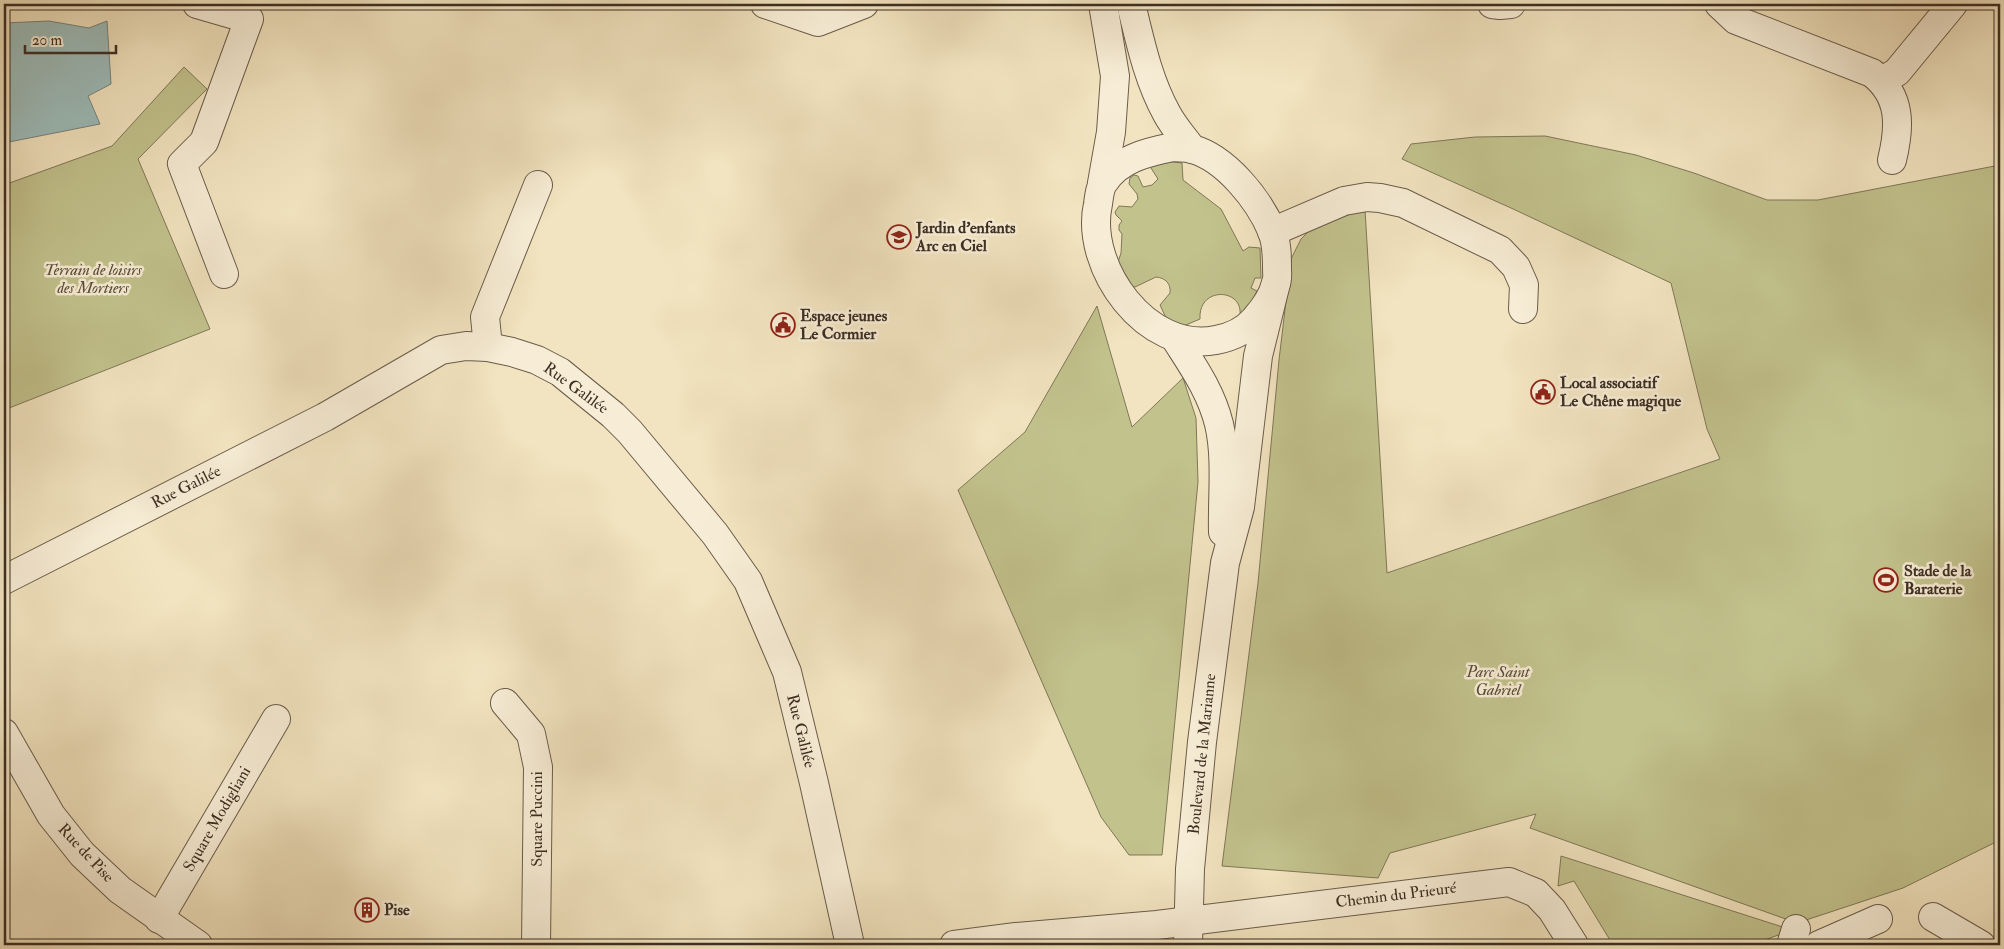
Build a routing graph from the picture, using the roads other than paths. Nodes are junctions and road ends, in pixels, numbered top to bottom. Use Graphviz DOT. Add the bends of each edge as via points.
graph roads {
  1 [pos="197,4"];
  2 [pos="765,4"];
  3 [pos="864,4"];
  4 [pos="1103,4"];
  5 [pos="1131,4"];
  6 [pos="1492,4"];
  7 [pos="1511,4"];
  8 [pos="1720,4"];
  9 [pos="1953,4"];
  10 [pos="1882,80"];
  11 [pos="1192,149"];
  12 [pos="1892,160"];
  13 [pos="1102,183"];
  14 [pos="538,185"];
  15 [pos="1272,232"];
  16 [pos="224,274"];
  17 [pos="1276,283"];
  18 [pos="1523,309"];
  19 [pos="1175,338"];
  20 [pos="488,347"];
  21 [pos="1225,563"];
  22 [pos="4,580"];
  23 [pos="505,703"];
  24 [pos="276,719"];
  25 [pos="6,742"];
  26 [pos="1933,917"];
  27 [pos="159,919"];
  28 [pos="1878,919"];
  29 [pos="1189,933"];
  30 [pos="198,945"];
  31 [pos="536,945"];
  32 [pos="850,945"];
  33 [pos="954,945"];
  34 [pos="1574,945"];
  35 [pos="1819,945"];
  36 [pos="1981,945"];
  1 -- 16 [label="street" via="249,19 204,142 182,164"];
  2 -- 3 [label="street" via="818,22"];
  4 -- 13 [label="street, Boulevard de la Marianne" via="1115,76 1111,132"];
  5 -- 11 [label="street, Boulevard de la Marianne" via="1154,86 1168,116"];
  6 -- 7 [label="street"];
  8 -- 10 [label="street" via="1736,20 1872,73"];
  9 -- 10 [label="street" via="1897,72"];
  10 -- 12 [label="street" via="1896,110 1898,136"];
  11 -- 13 [label="street, Boulevard de la Marianne" via="1173,147 1136,157 1119,166"];
  11 -- 15 [label="street, Boulevard de la Marianne" via="1221,164 1239,180 1261,210"];
  13 -- 19 [label="street, Boulevard de la Marianne" via="1095,216 1095,235 1110,277 1119,292 1148,323"];
  14 -- 20 [label="street" via="485,317"];
  15 -- 17 [label="street, Boulevard de la Marianne" via="1277,253"];
  15 -- 18 [label="street" via="1344,201 1367,197 1403,203 1500,250 1516,267 1524,285"];
  17 -- 19 [label="street, Boulevard de la Marianne" via="1263,310 1248,327 1233,336 1202,343"];
  17 -- 21 [label="street, Boulevard de la Marianne" via="1258,356 1240,507"];
  19 -- 21 [label="street, Boulevard de la Marianne" via="1205,387 1219,425"];
  20 -- 22 [label="street, Rue Galilée" via="441,350 324,417"];
  20 -- 32 [label="street, Rue Galilée" via="537,360 560,372 613,415 715,534 748,581 787,672"];
  21 -- 29 [label="street, Boulevard de la Marianne" via="1201,752 1190,870"];
  23 -- 31 [label="street, Square Puccini" via="531,734 538,767"];
  24 -- 27 [label="street, Square Modigliani"];
  25 -- 27 [label="street, Rue de Pise" via="51,815 82,854 120,890"];
  26 -- 36 [label="street"];
  27 -- 30 [label="street, Rue de Pise"];
  28 -- 35 [label="street"];
  29 -- 33 [label="street" via="1139,926"];
  29 -- 34 [label="street, Chemin du Prieuré" via="1509,882 1536,893 1552,910"];
}
